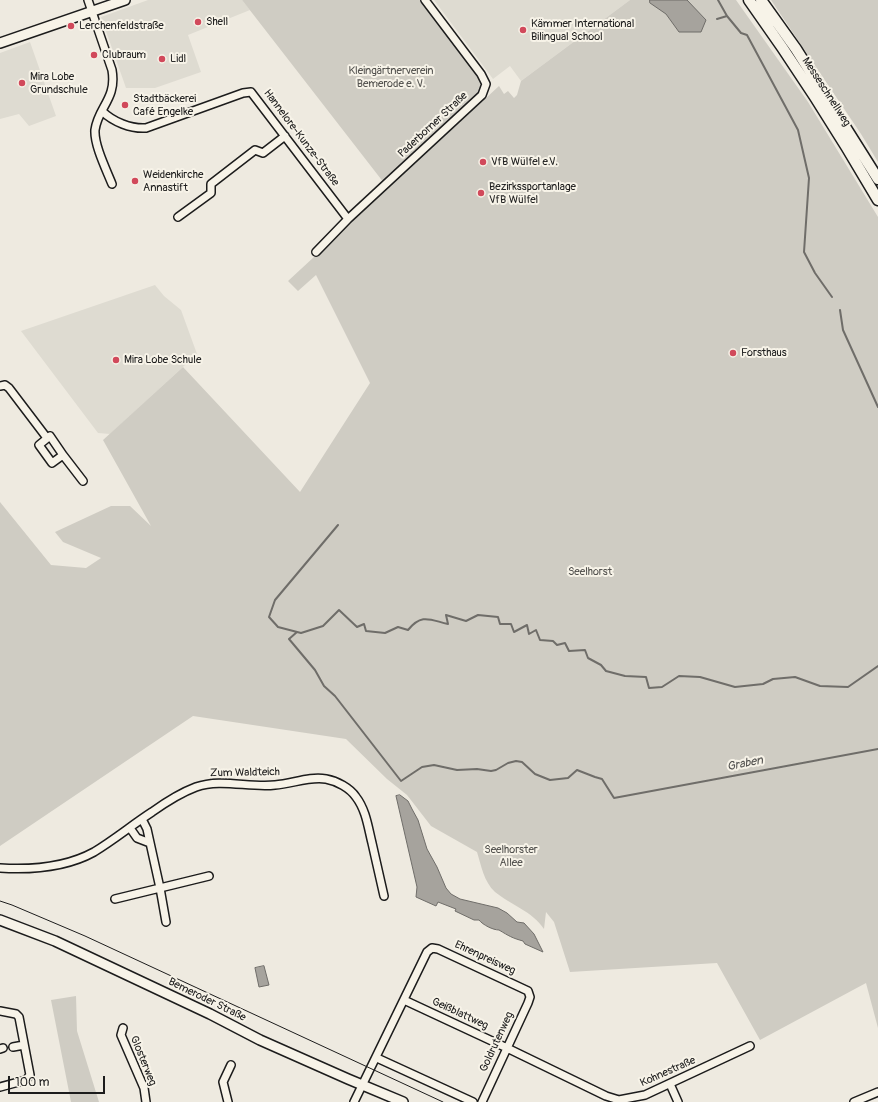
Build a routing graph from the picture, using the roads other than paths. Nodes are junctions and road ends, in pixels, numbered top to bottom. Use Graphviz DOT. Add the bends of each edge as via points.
graph roads {
  1 [pos="88,0"];
  2 [pos="125,0"];
  3 [pos="425,0"];
  4 [pos="749,0"];
  5 [pos="761,0"];
  6 [pos="92,11"];
  7 [pos="0,44"];
  8 [pos="102,112"];
  9 [pos="285,136"];
  10 [pos="878,179"];
  11 [pos="112,184"];
  12 [pos="878,200"];
  13 [pos="178,217"];
  14 [pos="348,219"];
  15 [pos="316,252"];
  16 [pos="0,386"];
  17 [pos="47,438"];
  18 [pos="63,455"];
  19 [pos="82,480"];
  20 [pos="142,819"];
  21 [pos="130,828"];
  22 [pos="150,843"];
  23 [pos="0,868"];
  24 [pos="209,876"];
  25 [pos="160,888"];
  26 [pos="384,896"];
  27 [pos="115,899"];
  28 [pos="0,920"];
  29 [pos="166,922"];
  30 [pos="528,991"];
  31 [pos="404,1000"];
  32 [pos="0,1011"];
  33 [pos="123,1028"];
  34 [pos="24,1045"];
  35 [pos="750,1046"];
  36 [pos="13,1047"];
  37 [pos="507,1048"];
  38 [pos="377,1058"];
  39 [pos="231,1065"];
  40 [pos="670,1084"];
  41 [pos="363,1086"];
  42 [pos="0,1087"];
  43 [pos="878,1092"];
  44 [pos="146,1102"];
  45 [pos="228,1102"];
  46 [pos="354,1102"];
  47 [pos="403,1102"];
  48 [pos="473,1102"];
  49 [pos="482,1102"];
  50 [pos="678,1102"];
  51 [pos="854,1102"];
  1 -- 6 [label="street"];
  2 -- 6 [label="main road"];
  3 -- 14 [label="street, Paderborner Straße" via="472,61 486,84 482,95"];
  4 -- 12 [label="highway, Messeschnellweg" via="787,54"];
  5 -- 10 [label="highway, Messeschnellweg" via="800,55"];
  6 -- 7 [label="main road"];
  6 -- 8 [label="street" via="114,79 111,94"];
  8 -- 9 [label="street, Hannelore-Kunze-Straße" via="128,126 146,128 251,92"];
  8 -- 11 [label="street" via="95,129 96,137"];
  9 -- 13 [label="street" via="263,153 255,150 211,184 211,193"];
  9 -- 14 [label="street, Hannelore-Kunze-Straße"];
  14 -- 15 [label="street, Paderborner Straße"];
  16 -- 17 [label="street" via="5,385 9,388"];
  17 -- 18 [label="street" via="50,436"];
  17 -- 18 [label="street" via="38,445 52,464"];
  18 -- 19 [label="street"];
  20 -- 21 [label="street, Zum Waldteich"];
  20 -- 22 [label="street" via="148,829"];
  20 -- 26 [label="street, Zum Waldteich" via="181,792 199,786 217,783 270,786 314,778 336,782 355,795 361,805"];
  21 -- 22 [label="street" via="137,838"];
  21 -- 23 [label="street, Zum Waldteich" via="93,852 66,863 35,869"];
  22 -- 25 [label="street"];
  24 -- 25 [label="street"];
  25 -- 27 [label="street"];
  25 -- 29 [label="street"];
  28 -- 41 [label="main road, Bemeroder Straße" via="55,941 260,1040"];
  30 -- 31 [label="street, Ehrenpreisweg" via="438,948 432,948 426,952"];
  30 -- 37 [label="street, Goldrutenweg" via="528,1003"];
  31 -- 37 [label="street, Geißblattweg"];
  31 -- 38 [label="street"];
  32 -- 34 [label="street" via="18,1015"];
  33 -- 44 [label="street, Glosterweg" via="121,1035 144,1088"];
  34 -- 36 [label="street"];
  34 -- 42 [label="street" via="30,1075 28,1078"];
  35 -- 40 [label="street, Kohnestraße"];
  37 -- 40 [label="street, Kohnestraße" via="619,1100 644,1095"];
  37 -- 49 [label="street, Goldrutenweg"];
  38 -- 41 [label="street"];
  38 -- 48 [label="street"];
  39 -- 45 [label="street" via="223,1082"];
  40 -- 50 [label="street"];
  41 -- 46 [label="street"];
  41 -- 47 [label="main road, Bemeroder Straße"];
  43 -- 51 [label="street"];
}
